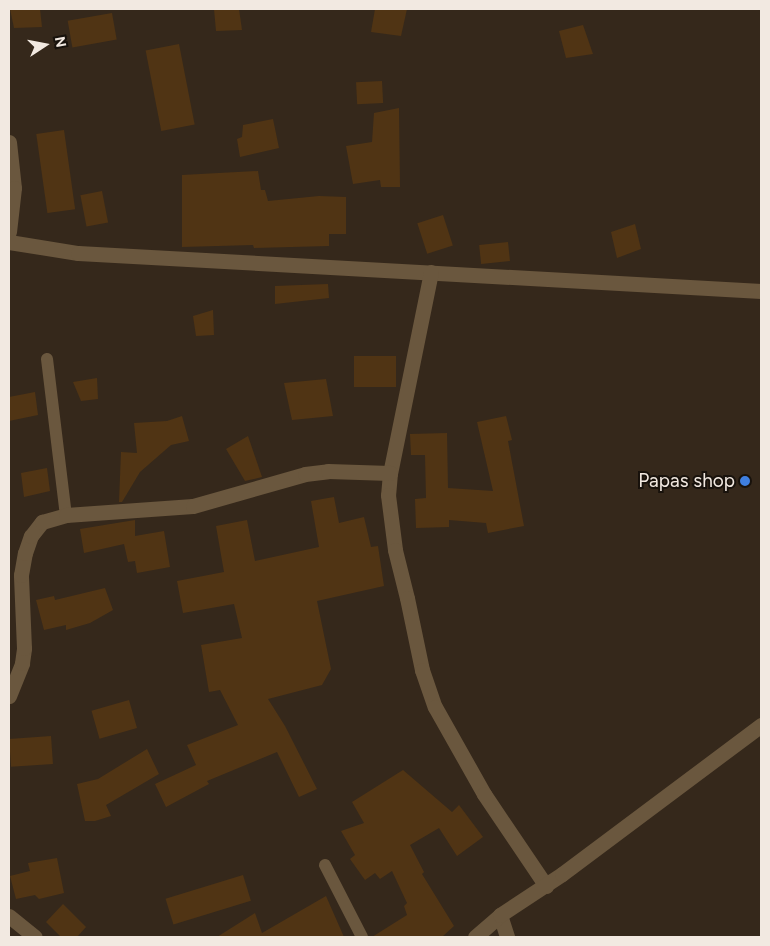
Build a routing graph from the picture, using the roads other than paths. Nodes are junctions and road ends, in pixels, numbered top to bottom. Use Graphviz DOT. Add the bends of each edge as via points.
graph roads {
  1 [pos="9,142"];
  2 [pos="9,232"];
  3 [pos="9,242"];
  4 [pos="431,272"];
  5 [pos="761,291"];
  6 [pos="47,359"];
  7 [pos="390,473"];
  8 [pos="66,515"];
  9 [pos="9,696"];
  10 [pos="761,725"];
  11 [pos="325,865"];
  12 [pos="546,886"];
  13 [pos="500,915"];
  14 [pos="9,916"];
  15 [pos="35,937"];
  16 [pos="362,937"];
  17 [pos="475,937"];
  18 [pos="507,937"];
  1 -- 2 [label="street" via="14,188"];
  3 -- 4 [label="street" via="78,253"];
  4 -- 5 [label="street"];
  4 -- 7 [label="street"];
  6 -- 8 [label="lane"];
  7 -- 8 [label="street" via="328,471 305,474 193,506"];
  7 -- 12 [label="street" via="388,495 395,550 427,689 484,794"];
  8 -- 9 [label="street" via="42,522 25,553 21,575 24,648 22,663"];
  10 -- 12 [label="street"];
  11 -- 16 [label="lane"];
  12 -- 13 [label="street"];
  13 -- 17 [label="street"];
  13 -- 18 [label="street"];
  14 -- 15 [label="street"];
}
